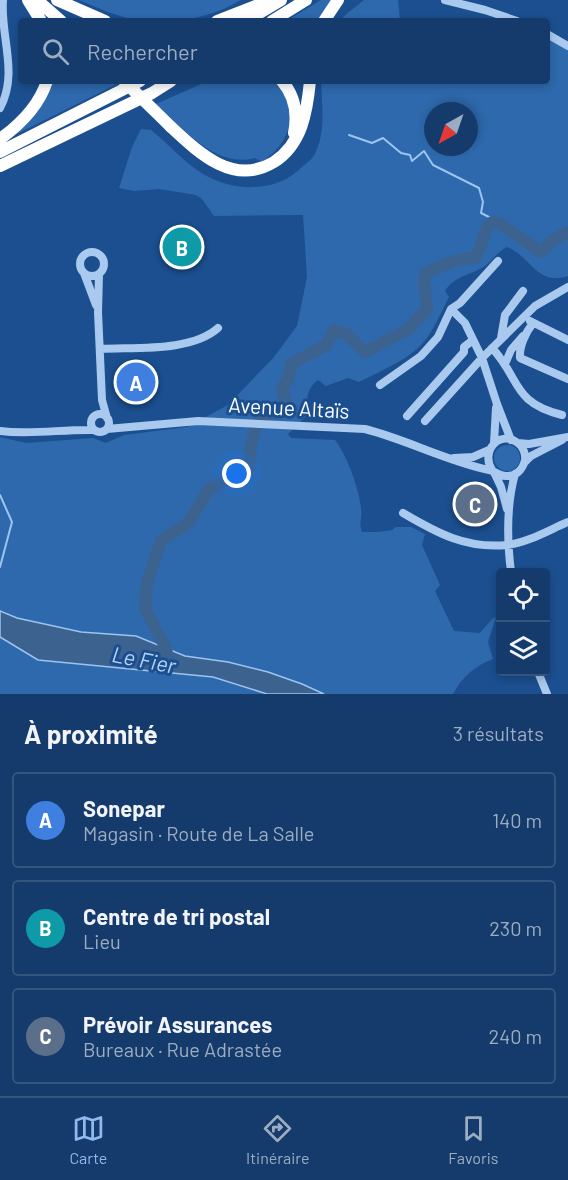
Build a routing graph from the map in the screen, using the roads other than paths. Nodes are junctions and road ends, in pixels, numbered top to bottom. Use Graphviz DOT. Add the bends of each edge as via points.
graph roads {
  1 [pos="28,0"];
  2 [pos="37,0"];
  3 [pos="41,0"];
  4 [pos="57,0"];
  5 [pos="271,0"];
  6 [pos="281,0"];
  7 [pos="306,0"];
  8 [pos="338,0"];
  9 [pos="445,0"];
  10 [pos="472,3"];
  11 [pos="1,4"];
  12 [pos="39,18"];
  13 [pos="58,18"];
  14 [pos="58,18"];
  15 [pos="98,18"];
  16 [pos="225,18"];
  17 [pos="251,18"];
  18 [pos="277,18"];
  19 [pos="326,18"];
  20 [pos="510,18"];
  21 [pos="550,36"];
  22 [pos="568,46"];
  23 [pos="4,80"];
  24 [pos="46,84"];
  25 [pos="127,84"];
  26 [pos="134,84"];
  27 [pos="166,84"];
  28 [pos="174,84"];
  29 [pos="284,84"];
  30 [pos="309,84"];
  31 [pos="152,93"];
  32 [pos="0,108"];
  33 [pos="0,139"];
  34 [pos="286,151"];
  35 [pos="0,152"];
  36 [pos="0,166"];
  37 [pos="498,261"];
  38 [pos="84,273"];
  39 [pos="99,274"];
  40 [pos="568,287"];
  41 [pos="524,291"];
  42 [pos="451,309"];
  43 [pos="98,312"];
  44 [pos="525,316"];
  45 [pos="533,323"];
  46 [pos="218,327"];
  47 [pos="525,333"];
  48 [pos="501,339"];
  49 [pos="473,340"];
  50 [pos="568,340"];
  51 [pos="492,348"];
  52 [pos="101,349"];
  53 [pos="482,358"];
  54 [pos="505,364"];
  55 [pos="568,379"];
  56 [pos="380,385"];
  57 [pos="102,400"];
  58 [pos="497,404"];
  59 [pos="562,415"];
  60 [pos="407,416"];
  61 [pos="93,419"];
  62 [pos="108,419"];
  63 [pos="425,421"];
  64 [pos="122,426"];
  65 [pos="77,429"];
  66 [pos="107,429"];
  67 [pos="0,430"];
  68 [pos="94,430"];
  69 [pos="568,437"];
  70 [pos="515,441"];
  71 [pos="492,446"];
  72 [pos="449,458"];
  73 [pos="525,462"];
  74 [pos="493,471"];
  75 [pos="515,474"];
  76 [pos="403,513"];
  77 [pos="509,516"];
  78 [pos="568,522"];
  79 [pos="508,545"];
  80 [pos="510,568"];
  81 [pos="539,676"];
  82 [pos="546,694"];
  1 -- 12 [label="highway"];
  2 -- 13 [label="highway"];
  3 -- 14 [label="highway"];
  4 -- 15 [label="highway"];
  5 -- 16 [label="highway"];
  6 -- 17 [label="highway"];
  7 -- 18 [label="highway"];
  8 -- 19 [label="highway"];
  9 -- 10 [label="street"];
  10 -- 20 [label="street"];
  11 -- 23 [label="street"];
  21 -- 22 [label="street"];
  23 -- 32 [label="street" via="6,92"];
  24 -- 33 [label="highway" via="31,111"];
  25 -- 34 [label="highway" via="204,156 227,168 256,170"];
  26 -- 35 [label="highway"];
  27 -- 31 [label="highway"];
  28 -- 31 [label="highway"];
  29 -- 34 [label="highway" via="296,114 294,134"];
  30 -- 34 [label="highway" via="302,126"];
  31 -- 36 [label="highway"];
  37 -- 42 [label="street"];
  38 -- 39 [label="street"];
  38 -- 39 [label="street" via="80,260 93,252 100,254 104,262"];
  38 -- 43 [label="street"];
  39 -- 43 [label="street"];
  40 -- 44 [label="street"];
  41 -- 48 [label="street" via="505,315"];
  42 -- 49 [label="street" via="465,323"];
  42 -- 56 [label="street" via="438,337 421,356"];
  43 -- 52 [label="street"];
  44 -- 45 [label="street"];
  44 -- 48 [label="street"];
  45 -- 47 [label="street"];
  45 -- 50 [label="street"];
  46 -- 52 [label="street" via="207,336 172,345"];
  47 -- 54 [label="street"];
  47 -- 55 [label="street" via="520,358"];
  48 -- 51 [label="street"];
  49 -- 53 [label="street"];
  49 -- 60 [label="street"];
  51 -- 53 [label="street"];
  51 -- 54 [label="street"];
  52 -- 57 [label="street"];
  53 -- 58 [label="street"];
  53 -- 63 [label="street"];
  54 -- 59 [label="street" via="521,393 532,403"];
  57 -- 61 [label="street"];
  57 -- 62 [label="street"];
  58 -- 70 [label="street"];
  58 -- 71 [label="street"];
  61 -- 62 [label="street" via="101,414"];
  61 -- 65 [label="street"];
  61 -- 68 [label="street"];
  62 -- 64 [label="street, Avenue Altaïs"];
  62 -- 66 [label="street"];
  64 -- 66 [label="street, Avenue Altaïs"];
  64 -- 72 [label="street, Avenue Altaïs" via="198,421 365,429"];
  65 -- 67 [label="street" via="33,433"];
  65 -- 68 [label="street"];
  66 -- 68 [label="street"];
  69 -- 70 [label="street" via="529,444"];
  69 -- 73 [label="street"];
  70 -- 71 [label="street" via="502,439"];
  70 -- 73 [label="street" via="525,455"];
  71 -- 72 [label="street, Avenue Altaïs" via="473,458"];
  71 -- 74 [label="street" via="488,464"];
  72 -- 74 [label="street, Avenue Altaïs"];
  73 -- 75 [label="street"];
  74 -- 75 [label="street" via="507,477"];
  74 -- 77 [label="street"];
  75 -- 77 [label="street"];
  76 -- 79 [label="street" via="441,535 468,543"];
  77 -- 79 [label="street"];
  78 -- 79 [label="street"];
  79 -- 80 [label="street"];
  81 -- 82 [label="street"];
}
